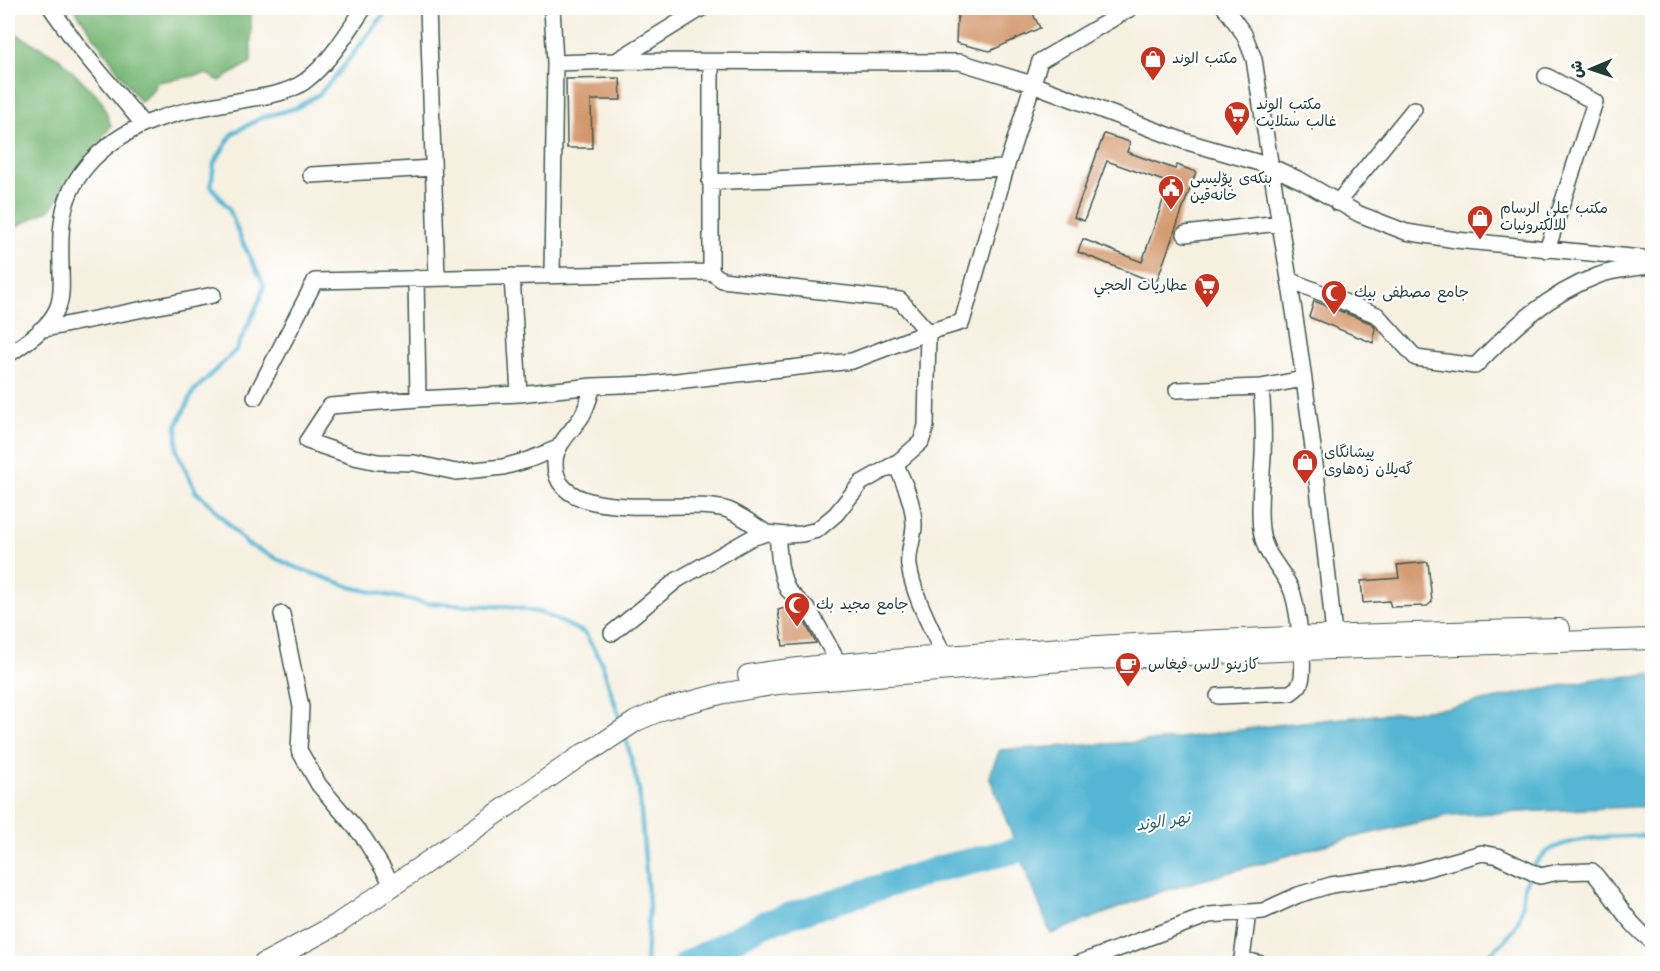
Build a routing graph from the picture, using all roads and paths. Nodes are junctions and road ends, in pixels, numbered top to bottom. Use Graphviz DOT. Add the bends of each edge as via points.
graph roads {
  1 [pos="51,8"];
  2 [pos="364,8"];
  3 [pos="428,8"];
  4 [pos="552,8"];
  5 [pos="702,8"];
  6 [pos="1131,8"];
  7 [pos="1225,8"];
  8 [pos="616,61"];
  9 [pos="711,62"];
  10 [pos="555,63"];
  11 [pos="1546,76"];
  12 [pos="1032,84"];
  13 [pos="1414,109"];
  14 [pos="143,124"];
  15 [pos="1270,166"];
  16 [pos="433,168"];
  17 [pos="1006,168"];
  18 [pos="312,175"];
  19 [pos="710,182"];
  20 [pos="1337,203"];
  21 [pos="1278,223"];
  22 [pos="1185,234"];
  23 [pos="1547,250"];
  24 [pos="1653,259"];
  25 [pos="1653,266"];
  26 [pos="711,272"];
  27 [pos="552,275"];
  28 [pos="512,276"];
  29 [pos="416,278"];
  30 [pos="437,278"];
  31 [pos="1289,280"];
  32 [pos="213,295"];
  33 [pos="40,330"];
  34 [pos="928,332"];
  35 [pos="8,355"];
  36 [pos="1303,379"];
  37 [pos="593,386"];
  38 [pos="1261,387"];
  39 [pos="1177,390"];
  40 [pos="519,394"];
  41 [pos="255,397"];
  42 [pos="418,399"];
  43 [pos="558,448"];
  44 [pos="895,463"];
  45 [pos="772,534"];
  46 [pos="282,615"];
  47 [pos="1653,626"];
  48 [pos="612,633"];
  49 [pos="1653,639"];
  50 [pos="1334,642"];
  51 [pos="1300,643"];
  52 [pos="944,656"];
  53 [pos="839,664"];
  54 [pos="1218,696"];
  55 [pos="642,712"];
  56 [pos="394,887"];
  57 [pos="1248,912"];
  58 [pos="1653,941"];
  59 [pos="1241,961"];
  60 [pos="263,963"];
  61 [pos="1077,963"];
  62 [pos="1261,963"];
  1 -- 14 [label="street"];
  2 -- 14 [label="street" via="315,72 294,88 180,112"];
  3 -- 16 [label="street"];
  4 -- 10 [label="street"];
  5 -- 8 [label="street"];
  6 -- 12 [label="street" via="1040,61"];
  7 -- 15 [label="street" via="1244,34 1254,59"];
  8 -- 9 [label="street"];
  8 -- 10 [label="street"];
  9 -- 12 [label="street" via="960,62"];
  9 -- 19 [label="street"];
  10 -- 27 [label="street"];
  11 -- 23 [label="street" via="1595,102"];
  12 -- 15 [label="street" via="1156,131"];
  12 -- 17 [label="street"];
  13 -- 20 [label="street"];
  14 -- 33 [label="street" via="93,159 72,187 62,212 58,307"];
  15 -- 20 [label="street"];
  15 -- 21 [label="street"];
  16 -- 18 [label="street"];
  16 -- 30 [label="street"];
  17 -- 19 [label="street"];
  17 -- 34 [label="street" via="962,322"];
  19 -- 26 [label="street"];
  20 -- 23 [label="street" via="1406,232"];
  21 -- 22 [label="street"];
  21 -- 31 [label="street"];
  23 -- 24 [label="street"];
  25 -- 31 [label="street" via="1599,275 1573,286 1508,332 1475,366 1416,358 1377,315"];
  26 -- 27 [label="street"];
  26 -- 34 [label="street" via="722,280 900,300"];
  27 -- 28 [label="street"];
  28 -- 30 [label="street"];
  28 -- 40 [label="street"];
  29 -- 30 [label="street"];
  29 -- 41 [label="street" via="315,281"];
  29 -- 42 [label="street"];
  31 -- 36 [label="street"];
  32 -- 33 [label="street"];
  33 -- 35 [label="street"];
  34 -- 37 [label="street" via="852,361 650,384"];
  34 -- 44 [label="street" via="925,434"];
  36 -- 38 [label="street"];
  36 -- 50 [label="street"];
  37 -- 40 [label="street"];
  37 -- 43 [label="street" via="583,413"];
  38 -- 39 [label="street"];
  38 -- 51 [label="street" via="1261,531 1268,555 1293,594"];
  40 -- 42 [label="street"];
  42 -- 43 [label="street" via="330,406 307,441 378,462 414,463 456,472 502,467"];
  43 -- 45 [label="street" via="558,478 568,492 587,501 728,510"];
  44 -- 45 [label="street" via="861,483 817,530"];
  44 -- 52 [label="street" via="914,519 911,574"];
  45 -- 48 [label="street" via="751,538 677,580"];
  45 -- 53 [label="street" via="785,585 811,613"];
  46 -- 56 [label="street" via="301,707 299,750 319,785 364,838"];
  47 -- 50 [label="main road"];
  49 -- 50 [label="main road"];
  50 -- 51 [label="main road"];
  51 -- 52 [label="main road" via="1075,646"];
  51 -- 54 [label="street" via="1301,683 1290,693"];
  51 -- 55 [label="main road" via="788,683"];
  52 -- 53 [label="main road"];
  53 -- 55 [label="main road" via="717,681 659,697"];
  55 -- 56 [label="main road" via="623,715 610,732 594,739 583,754"];
  56 -- 60 [label="main road" via="319,935"];
  57 -- 58 [label="street" via="1263,911 1331,885 1407,873 1482,853 1498,856 1540,876 1592,871 1608,888 1624,916"];
  57 -- 59 [label="street"];
  57 -- 61 [label="street" via="1209,915"];
  59 -- 62 [label="street"];
}
